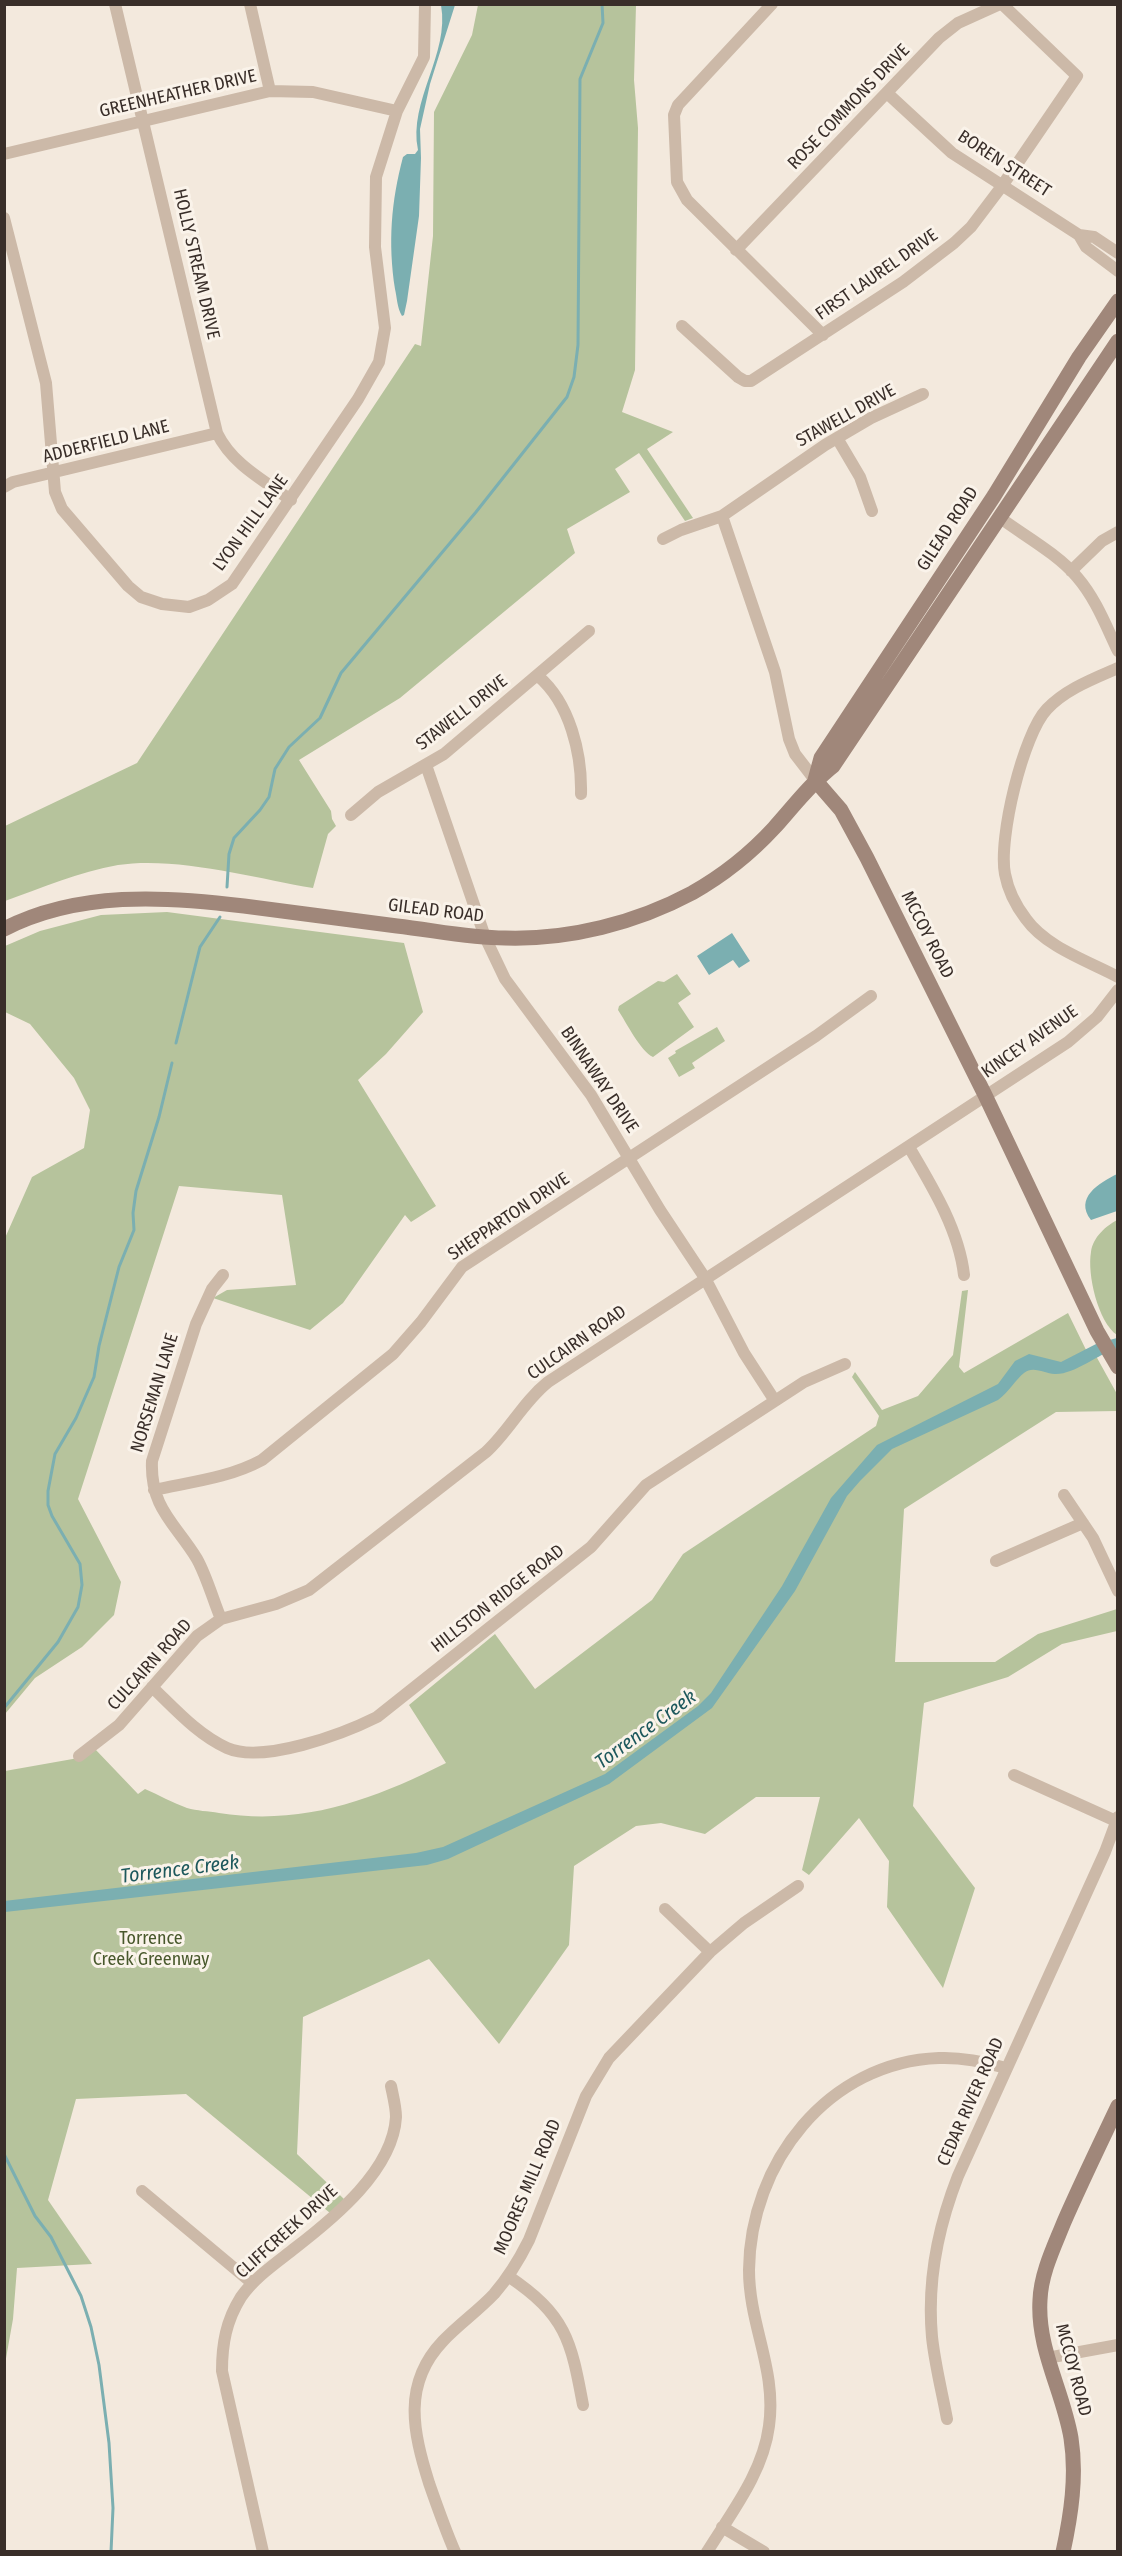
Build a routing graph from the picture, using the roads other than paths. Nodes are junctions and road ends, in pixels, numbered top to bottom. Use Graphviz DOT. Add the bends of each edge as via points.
graph roads {
  1 [pos="115,4"];
  2 [pos="250,4"];
  3 [pos="425,4"];
  4 [pos="772,4"];
  5 [pos="1001,4"];
  6 [pos="270,91"];
  7 [pos="886,93"];
  8 [pos="397,111"];
  9 [pos="143,120"];
  10 [pos="4,154"];
  11 [pos="1002,186"];
  12 [pos="4,218"];
  13 [pos="1079,235"];
  14 [pos="736,250"];
  15 [pos="1118,253"];
  16 [pos="1118,271"];
  17 [pos="1118,302"];
  18 [pos="682,326"];
  19 [pos="824,335"];
  20 [pos="1118,341"];
  21 [pos="923,394"];
  22 [pos="218,433"];
  23 [pos="837,438"];
  24 [pos="54,474"];
  25 [pos="4,487"];
  26 [pos="291,500"];
  27 [pos="872,511"];
  28 [pos="722,516"];
  29 [pos="999,517"];
  30 [pos="1118,532"];
  31 [pos="663,539"];
  32 [pos="1071,571"];
  33 [pos="589,631"];
  34 [pos="1118,651"];
  35 [pos="1118,668"];
  36 [pos="538,676"];
  37 [pos="426,765"];
  38 [pos="815,780"];
  39 [pos="581,794"];
  40 [pos="351,815"];
  41 [pos="4,929"];
  42 [pos="485,937"];
  43 [pos="1118,977"];
  44 [pos="1118,990"];
  45 [pos="871,996"];
  46 [pos="985,1095"];
  47 [pos="909,1147"];
  48 [pos="629,1159"];
  49 [pos="223,1275"];
  50 [pos="964,1275"];
  51 [pos="705,1278"];
  52 [pos="1115,1363"];
  53 [pos="845,1364"];
  54 [pos="775,1401"];
  55 [pos="154,1490"];
  56 [pos="1064,1495"];
  57 [pos="1083,1522"];
  58 [pos="996,1561"];
  59 [pos="1118,1591"];
  60 [pos="221,1619"];
  61 [pos="152,1687"];
  62 [pos="79,1756"];
  63 [pos="1014,1775"];
  64 [pos="1117,1819"];
  65 [pos="798,1886"];
  66 [pos="665,1909"];
  67 [pos="710,1952"];
  68 [pos="1006,2068"];
  69 [pos="391,2086"];
  70 [pos="1118,2106"];
  71 [pos="142,2191"];
  72 [pos="508,2276"];
  73 [pos="252,2283"];
  74 [pos="1118,2345"];
  75 [pos="1047,2358"];
  76 [pos="583,2405"];
  77 [pos="947,2419"];
  78 [pos="722,2527"];
  79 [pos="264,2552"];
  80 [pos="455,2552"];
  81 [pos="707,2552"];
  82 [pos="764,2552"];
  83 [pos="1063,2552"];
  1 -- 9 [label="street, HOLLY STREAM DRIVE"];
  2 -- 6 [label="street"];
  3 -- 8 [label="street, LYON HILL LANE" via="424,57"];
  4 -- 14 [label="street" via="683,97 674,115 680,190"];
  5 -- 7 [label="street, ROSE COMMONS DRIVE" via="958,23"];
  5 -- 11 [label="street, FIRST LAUREL DRIVE" via="1077,76"];
  6 -- 8 [label="street, GREENHEATHER DRIVE" via="313,92"];
  6 -- 9 [label="street, GREENHEATHER DRIVE"];
  7 -- 11 [label="street, BOREN STREET" via="952,153"];
  7 -- 14 [label="street, ROSE COMMONS DRIVE"];
  8 -- 26 [label="street, LYON HILL LANE" via="376,177 375,247 386,328 379,362"];
  9 -- 10 [label="street, GREENHEATHER DRIVE"];
  9 -- 22 [label="street, HOLLY STREAM DRIVE"];
  11 -- 13 [label="street, BOREN STREET"];
  11 -- 19 [label="street, FIRST LAUREL DRIVE" via="954,243"];
  12 -- 24 [label="street, LYON HILL LANE" via="46,383"];
  13 -- 15 [label="street, BOREN STREET" via="1094,237"];
  13 -- 16 [label="street, BOREN STREET" via="1086,247"];
  14 -- 19 [label="street"];
  17 -- 38 [label="main road, GILEAD ROAD" via="821,758"];
  18 -- 19 [label="street, FIRST LAUREL DRIVE" via="746,381 759,378"];
  20 -- 29 [label="main road, GILEAD ROAD"];
  21 -- 23 [label="street, STAWELL DRIVE"];
  22 -- 24 [label="street, ADDERFIELD LANE"];
  22 -- 26 [label="street, HOLLY STREAM DRIVE" via="240,464"];
  23 -- 27 [label="street" via="860,477"];
  23 -- 28 [label="street, STAWELL DRIVE"];
  24 -- 25 [label="street, ADDERFIELD LANE"];
  24 -- 26 [label="street, LYON HILL LANE" via="55,492 62,509 128,586 141,597 189,607 232,584"];
  28 -- 31 [label="street, STAWELL DRIVE"];
  28 -- 38 [label="street, MCCOY ROAD" via="775,672 789,739"];
  29 -- 32 [label="street"];
  29 -- 38 [label="main road, GILEAD ROAD" via="833,766"];
  30 -- 32 [label="street" via="1102,541"];
  32 -- 34 [label="street" via="1094,600"];
  33 -- 36 [label="street, STAWELL DRIVE"];
  35 -- 43 [label="street" via="1064,694 1036,723 1010,810 1004,858 1009,888 1027,920 1057,945"];
  36 -- 37 [label="street, STAWELL DRIVE"];
  36 -- 39 [label="street" via="557,697 569,725 580,769"];
  37 -- 40 [label="street, STAWELL DRIVE" via="378,792"];
  37 -- 42 [label="street, BINNAWAY DRIVE"];
  38 -- 42 [label="main road, GILEAD ROAD" via="748,853 692,893 635,917 569,934"];
  38 -- 46 [label="main road, MCCOY ROAD" via="852,829"];
  41 -- 42 [label="main road, GILEAD ROAD" via="36,916 96,902 156,898"];
  42 -- 48 [label="street, BINNAWAY DRIVE" via="505,979 591,1095"];
  44 -- 46 [label="street, KINCEY AVENUE" via="1083,1030"];
  45 -- 48 [label="street, SHEPPARTON DRIVE"];
  46 -- 47 [label="street, CULCAIRN ROAD"];
  46 -- 52 [label="main road, MCCOY ROAD"];
  47 -- 50 [label="street" via="959,1248"];
  47 -- 51 [label="street, CULCAIRN ROAD"];
  48 -- 51 [label="street, BINNAWAY DRIVE"];
  48 -- 55 [label="street, SHEPPARTON DRIVE" via="462,1267 393,1354 262,1460 238,1471"];
  49 -- 55 [label="street, NORSEMAN LANE" via="196,1324 158,1440 152,1461"];
  51 -- 54 [label="street, BINNAWAY DRIVE" via="744,1353"];
  51 -- 60 [label="street, CULCAIRN ROAD" via="548,1382 486,1452 330,1576 294,1597"];
  53 -- 54 [label="street, HILLSTON RIDGE ROAD" via="804,1382"];
  54 -- 61 [label="street, HILLSTON RIDGE ROAD" via="646,1485 602,1537 548,1583 377,1717 354,1728 278,1750 244,1753 228,1749 196,1729"];
  55 -- 60 [label="street, NORSEMAN LANE" via="167,1520 198,1561"];
  56 -- 57 [label="street"];
  57 -- 58 [label="street"];
  57 -- 59 [label="street"];
  60 -- 61 [label="street, CULCAIRN ROAD" via="196,1636"];
  61 -- 62 [label="street, CULCAIRN ROAD" via="113,1731"];
  63 -- 64 [label="street"];
  64 -- 68 [label="street, CEDAR RIVER ROAD"];
  65 -- 67 [label="street, MOORES MILL ROAD"];
  66 -- 67 [label="street"];
  67 -- 72 [label="street, MOORES MILL ROAD" via="600,2071 586,2096 529,2240"];
  68 -- 77 [label="street, CEDAR RIVER ROAD" via="952,2192 936,2250 932,2337"];
  68 -- 78 [label="street" via="965,2059 936,2058 877,2070 846,2085 816,2109 784,2149 760,2199 749,2270 754,2317 771,2385 770,2425 757,2467"];
  69 -- 73 [label="street, CLIFFCREEK DRIVE" via="396,2117 393,2136 380,2163 330,2220"];
  70 -- 75 [label="main road, MCCOY ROAD" via="1042,2282 1040,2317"];
  71 -- 73 [label="street"];
  72 -- 76 [label="street" via="561,2325 574,2355"];
  72 -- 80 [label="street, MOORES MILL ROAD" via="436,2349 422,2374 415,2400 417,2445"];
  73 -- 79 [label="street, CLIFFCREEK DRIVE" via="228,2324 222,2371"];
  74 -- 75 [label="street"];
  75 -- 83 [label="main road, MCCOY ROAD" via="1073,2453 1072,2496"];
  78 -- 81 [label="street"];
  78 -- 82 [label="street"];
}
